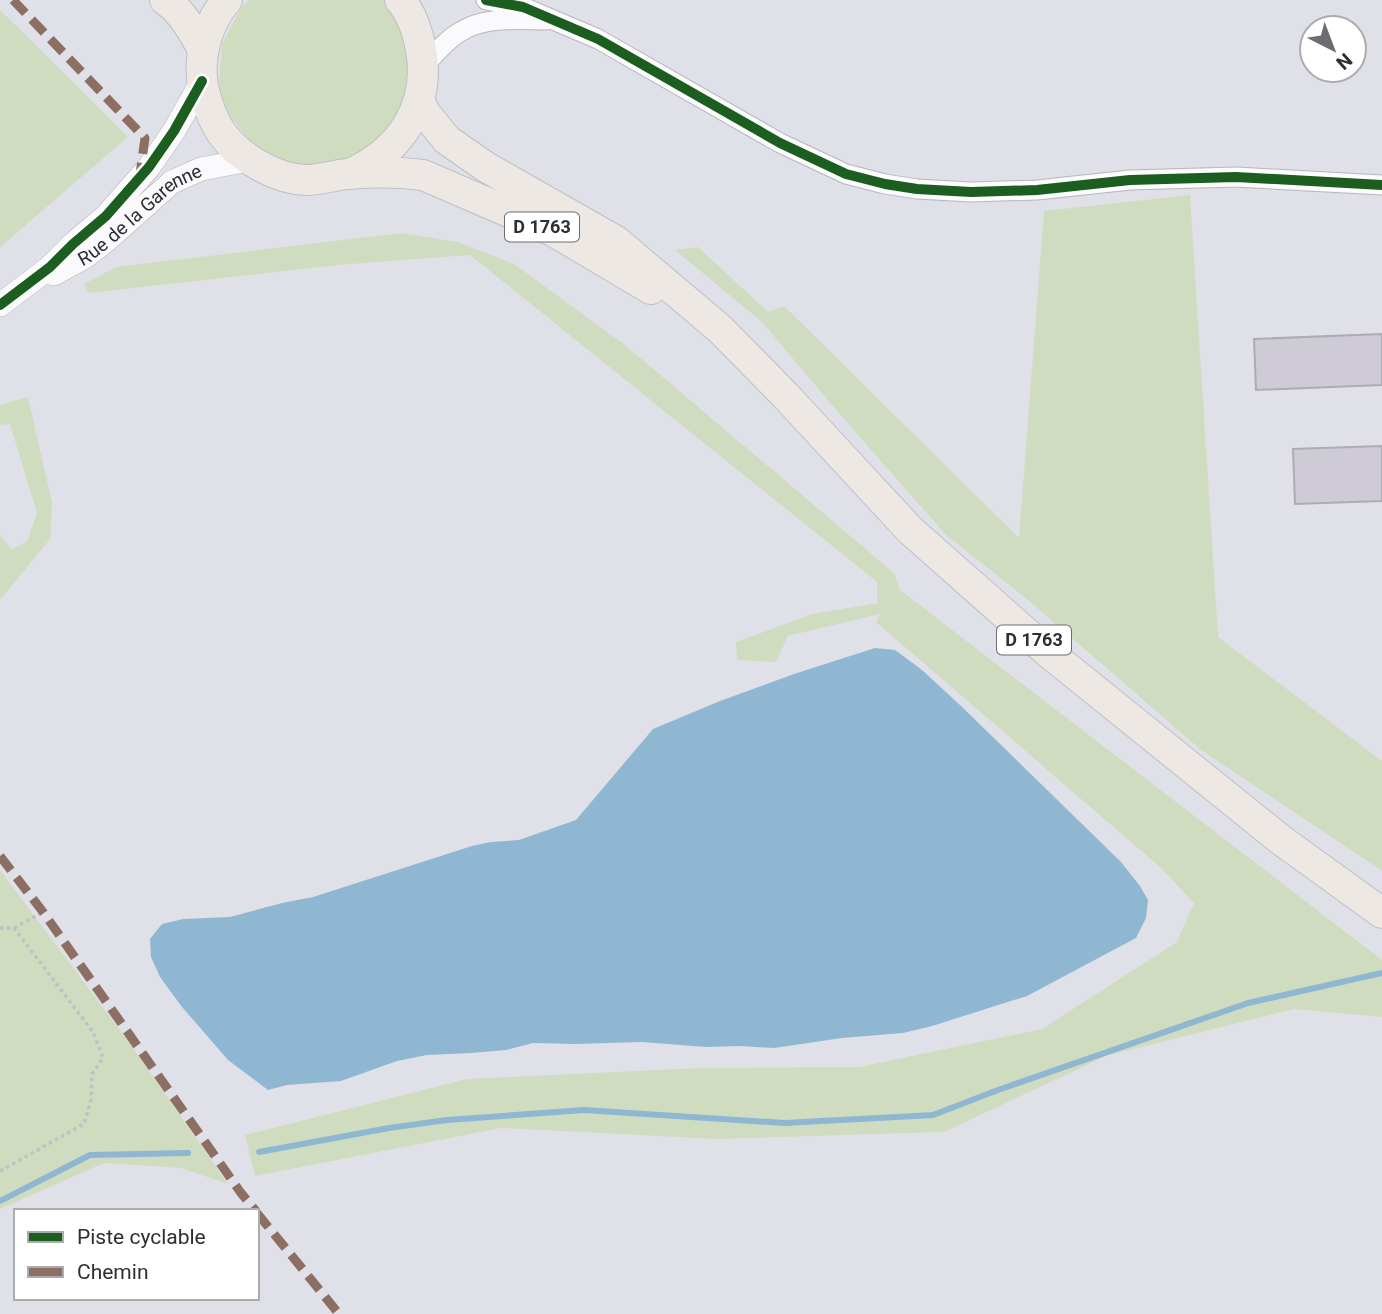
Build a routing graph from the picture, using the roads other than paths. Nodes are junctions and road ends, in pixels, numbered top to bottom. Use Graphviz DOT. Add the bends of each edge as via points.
graph roads {
  1 [pos="165,0"];
  2 [pos="227,0"];
  3 [pos="400,0"];
  4 [pos="486,0"];
  5 [pos="557,20"];
  6 [pos="203,50"];
  7 [pos="424,66"];
  8 [pos="202,80"];
  9 [pos="419,101"];
  10 [pos="249,160"];
  11 [pos="348,174"];
  12 [pos="1382,185"];
  13 [pos="0,305"];
  14 [pos="720,329"];
  15 [pos="1382,913"];
  1 -- 6 [label="main road"];
  2 -- 6 [label="main road"];
  3 -- 7 [label="main road" via="418,32"];
  4 -- 5 [label="street" via="523,6"];
  5 -- 7 [label="street" via="482,23 460,32"];
  5 -- 12 [label="street" via="800,153 846,174 885,184 971,192 1236,177"];
  6 -- 8 [label="main road"];
  7 -- 9 [label="main road"];
  8 -- 10 [label="main road" via="209,110 223,135"];
  8 -- 13 [label="street, Rue de la Garenne" via="139,181 50,267"];
  9 -- 11 [label="main road" via="411,122 391,148"];
  9 -- 14 [label="main road, D 1763" via="447,141 616,241"];
  10 -- 11 [label="main road" via="275,174 304,180"];
  10 -- 13 [label="street, Rue de la Garenne" via="201,169 172,182 92,251"];
  11 -- 14 [label="main road, D 1763" via="423,175 553,231"];
  14 -- 15 [label="main road, D 1763" via="910,530 999,609 1281,840"];
}
